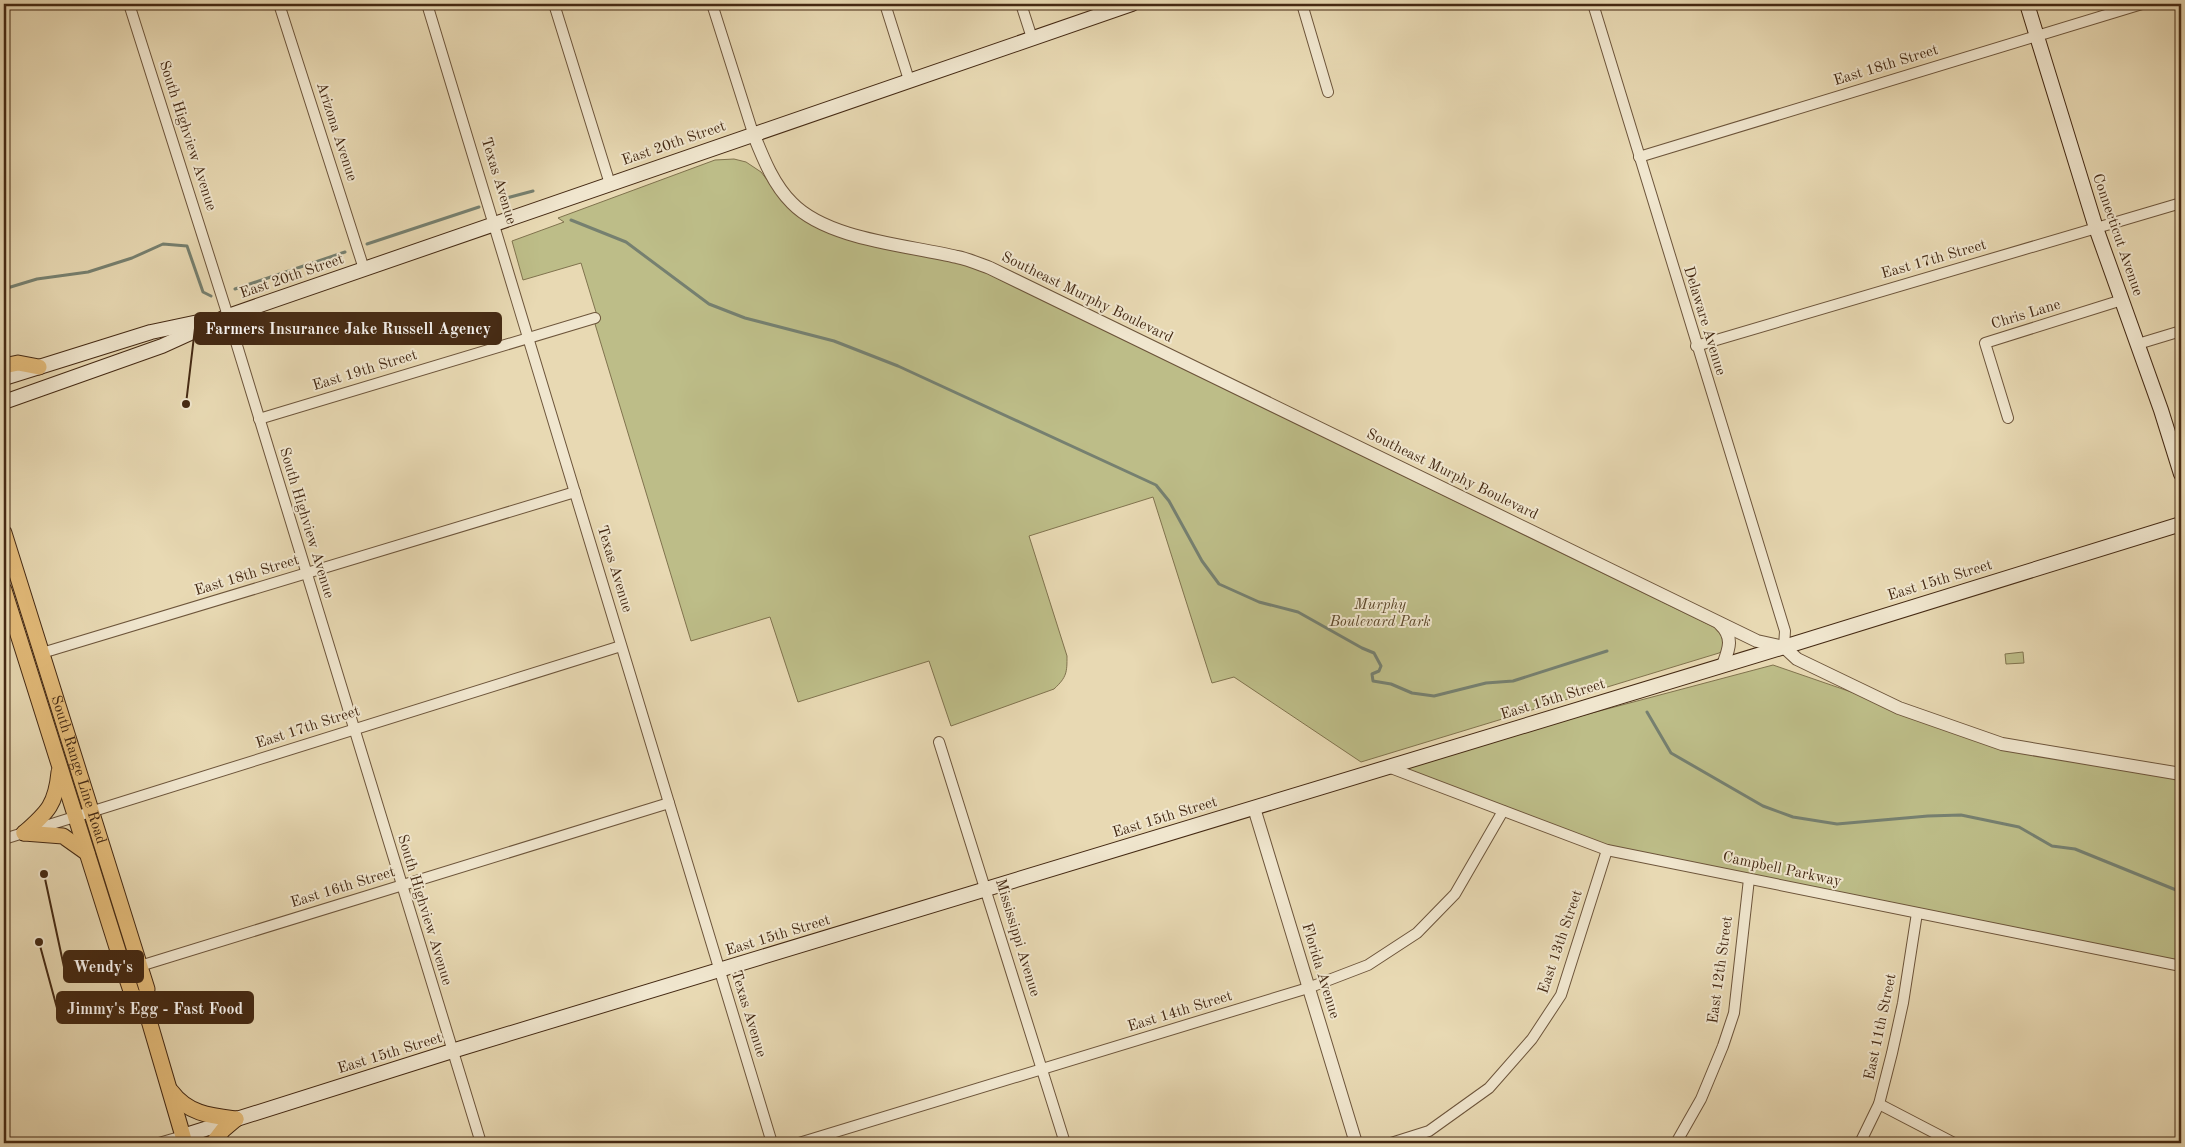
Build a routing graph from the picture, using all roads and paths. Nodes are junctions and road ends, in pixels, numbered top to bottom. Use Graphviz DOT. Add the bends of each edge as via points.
graph roads {
  1 [pos="130,4"];
  2 [pos="280,4"];
  3 [pos="427,4"];
  4 [pos="554,4"];
  5 [pos="712,4"];
  6 [pos="885,4"];
  7 [pos="1021,4"];
  8 [pos="1132,4"];
  9 [pos="1302,4"];
  10 [pos="1593,4"];
  11 [pos="2027,4"];
  12 [pos="2142,4"];
  13 [pos="2036,36"];
  14 [pos="1032,38"];
  15 [pos="909,80"];
  16 [pos="1328,92"];
  17 [pos="753,134"];
  18 [pos="1639,157"];
  19 [pos="610,184"];
  20 [pos="2181,203"];
  21 [pos="495,224"];
  22 [pos="2096,228"];
  23 [pos="364,269"];
  24 [pos="2122,300"];
  25 [pos="228,316"];
  26 [pos="594,318"];
  27 [pos="2181,331"];
  28 [pos="530,338"];
  29 [pos="2138,344"];
  30 [pos="1696,346"];
  31 [pos="4,366"];
  32 [pos="39,366"];
  33 [pos="4,378"];
  34 [pos="4,402"];
  35 [pos="2008,418"];
  36 [pos="259,419"];
  37 [pos="2181,474"];
  38 [pos="575,492"];
  39 [pos="2181,524"];
  40 [pos="4,533"];
  41 [pos="306,574"];
  42 [pos="4,590"];
  43 [pos="1716,621"];
  44 [pos="621,646"];
  45 [pos="1784,647"];
  46 [pos="42,653"];
  47 [pos="1723,665"];
  48 [pos="353,729"];
  49 [pos="939,742"];
  50 [pos="59,763"];
  51 [pos="1388,766"];
  52 [pos="2181,774"];
  53 [pos="669,803"];
  54 [pos="1254,808"];
  55 [pos="1502,811"];
  56 [pos="92,812"];
  57 [pos="76,817"];
  58 [pos="24,833"];
  59 [pos="4,839"];
  60 [pos="1607,850"];
  61 [pos="88,854"];
  62 [pos="1749,879"];
  63 [pos="401,886"];
  64 [pos="986,890"];
  65 [pos="1917,913"];
  66 [pos="140,966"];
  67 [pos="2181,966"];
  68 [pos="719,970"];
  69 [pos="1308,988"];
  70 [pos="145,1007"];
  71 [pos="452,1051"];
  72 [pos="1042,1070"];
  73 [pos="168,1087"];
  74 [pos="1879,1104"];
  75 [pos="236,1119"];
  76 [pos="184,1140"];
  77 [pos="159,1143"];
  78 [pos="213,1143"];
  79 [pos="480,1143"];
  80 [pos="772,1143"];
  81 [pos="799,1143"];
  82 [pos="1065,1143"];
  83 [pos="1356,1143"];
  84 [pos="1391,1143"];
  85 [pos="1676,1143"];
  86 [pos="1860,1143"];
  87 [pos="1954,1143"];
  88 [pos="1960,1143"];
  1 -- 25 [label="street, South Highview Avenue"];
  2 -- 23 [label="street, Arizona Avenue"];
  3 -- 21 [label="street, Texas Avenue"];
  4 -- 19 [label="street"];
  5 -- 17 [label="street"];
  6 -- 15 [label="street"];
  7 -- 14 [label="street"];
  8 -- 14 [label="main road, East 20th Street"];
  9 -- 16 [label="street"];
  10 -- 18 [label="street, Delaware Avenue"];
  11 -- 13 [label="main road, Connecticut Avenue"];
  12 -- 13 [label="street, East 18th Street"];
  13 -- 18 [label="street, East 18th Street"];
  13 -- 22 [label="main road, Connecticut Avenue"];
  14 -- 15 [label="main road, East 20th Street"];
  15 -- 17 [label="main road, East 20th Street"];
  17 -- 19 [label="main road, East 20th Street"];
  17 -- 43 [label="street, Southeast Murphy Boulevard" via="781,190 791,203 813,220 835,230 960,257 990,268"];
  18 -- 30 [label="street, Delaware Avenue"];
  19 -- 21 [label="main road, East 20th Street"];
  20 -- 22 [label="street, East 17th Street"];
  21 -- 23 [label="main road, East 20th Street"];
  21 -- 28 [label="street, Texas Avenue"];
  22 -- 24 [label="main road, Connecticut Avenue"];
  22 -- 30 [label="street, East 17th Street"];
  23 -- 25 [label="main road, East 20th Street"];
  24 -- 29 [label="main road, Connecticut Avenue"];
  24 -- 35 [label="street, Chris Lane" via="1985,343"];
  25 -- 32 [label="main road, East 20th Street" via="151,332"];
  25 -- 34 [label="main road, East 20th Street" via="162,346"];
  25 -- 36 [label="street, South Highview Avenue"];
  26 -- 28 [label="street, East 19th Street"];
  27 -- 29 [label="street"];
  28 -- 36 [label="street, East 19th Street"];
  28 -- 38 [label="street, Texas Avenue"];
  29 -- 37 [label="main road, Connecticut Avenue"];
  30 -- 45 [label="street, Delaware Avenue" via="1784,631"];
  31 -- 32 [label="main road" via="18,363"];
  32 -- 33 [label="main road, East 20th Street"];
  36 -- 41 [label="street, South Highview Avenue"];
  38 -- 41 [label="street, East 18th Street"];
  38 -- 44 [label="street, Texas Avenue"];
  39 -- 45 [label="main road, East 15th Street"];
  40 -- 46 [label="main road, South Range Line Road"];
  41 -- 46 [label="street, East 18th Street"];
  41 -- 48 [label="street, South Highview Avenue"];
  42 -- 50 [label="main road, South Range Line Road"];
  43 -- 45 [label="street, Southeast Murphy Boulevard" via="1757,641"];
  43 -- 47 [label="street" via="1726,630 1730,642"];
  44 -- 48 [label="street, East 17th Street"];
  44 -- 53 [label="street, Texas Avenue"];
  45 -- 47 [label="main road, East 15th Street"];
  45 -- 52 [label="street, Southeast Murphy Boulevard" via="1796,659 1899,708 2002,744"];
  46 -- 56 [label="main road, South Range Line Road"];
  47 -- 51 [label="main road, East 15th Street"];
  48 -- 56 [label="street, East 17th Street"];
  48 -- 63 [label="street, South Highview Avenue"];
  49 -- 64 [label="street, Mississippi Avenue"];
  50 -- 57 [label="main road, South Range Line Road"];
  50 -- 58 [label="main road" via="54,802 46,814"];
  51 -- 54 [label="main road, East 15th Street"];
  51 -- 55 [label="street, Campbell Parkway"];
  53 -- 63 [label="street, East 16th Street"];
  53 -- 68 [label="street, Texas Avenue"];
  54 -- 64 [label="main road, East 15th Street"];
  54 -- 69 [label="street, Florida Avenue"];
  55 -- 60 [label="street, Campbell Parkway"];
  55 -- 69 [label="street, East 14th Street" via="1455,894 1417,933 1368,965"];
  56 -- 57 [label="street, East 17th Street"];
  56 -- 66 [label="main road, South Range Line Road"];
  57 -- 58 [label="street, East 17th Street"];
  57 -- 61 [label="main road, South Range Line Road"];
  58 -- 59 [label="street, East 17th Street"];
  58 -- 61 [label="main road" via="63,836"];
  60 -- 62 [label="street, Campbell Parkway"];
  60 -- 84 [label="street, East 13th Street" via="1561,995 1532,1040 1489,1088 1429,1131"];
  61 -- 70 [label="main road, South Range Line Road" via="132,994"];
  62 -- 65 [label="street, Campbell Parkway"];
  62 -- 85 [label="street, East 12th Street" via="1734,1013 1701,1099"];
  63 -- 66 [label="street, East 16th Street"];
  63 -- 71 [label="street, South Highview Avenue"];
  64 -- 68 [label="main road, East 15th Street"];
  64 -- 72 [label="street, Mississippi Avenue"];
  65 -- 67 [label="street, Campbell Parkway"];
  65 -- 74 [label="street, East 11th Street" via="1904,1003"];
  66 -- 70 [label="main road, South Range Line Road" via="147,989"];
  68 -- 71 [label="main road, East 15th Street"];
  68 -- 80 [label="street, Texas Avenue"];
  69 -- 72 [label="street, East 14th Street"];
  69 -- 83 [label="street, Florida Avenue"];
  70 -- 73 [label="main road, South Range Line Road"];
  71 -- 75 [label="main road, East 15th Street"];
  71 -- 79 [label="street, South Highview Avenue"];
  72 -- 81 [label="street, East 14th Street"];
  72 -- 82 [label="street, Mississippi Avenue"];
  73 -- 75 [label="main road" via="194,1111"];
  73 -- 76 [label="main road, South Range Line Road"];
  74 -- 86 [label="street, East 11th Street"];
  74 -- 87 [label="street"];
  75 -- 76 [label="main road, East 15th Street"];
  75 -- 78 [label="main road"];
  76 -- 77 [label="street, East 15th Street"];
  87 -- 88 [label="street"];
}
